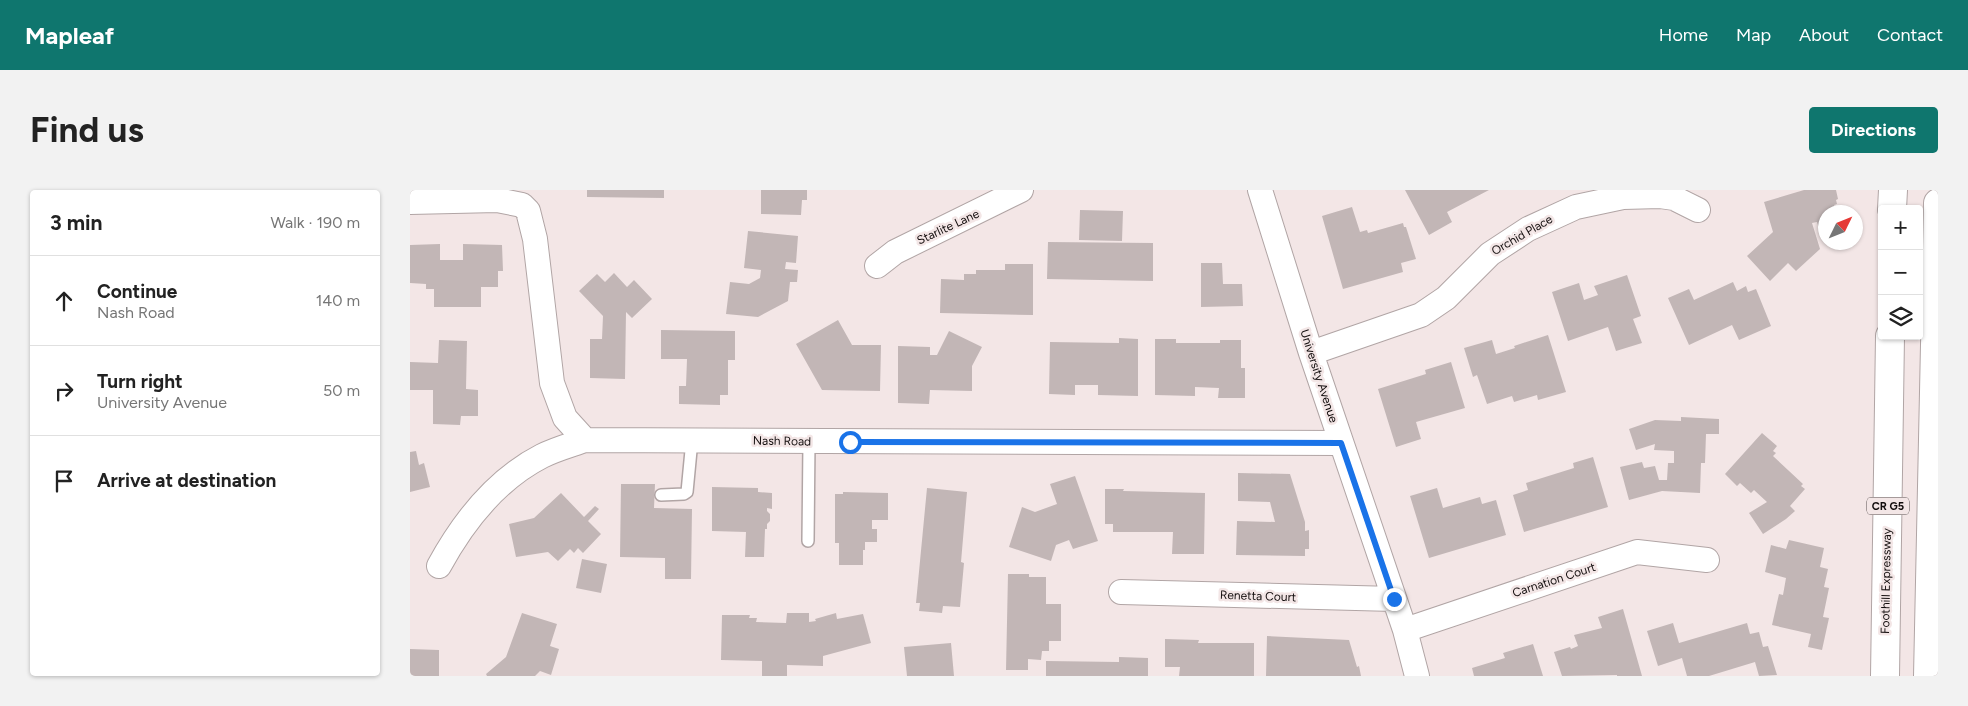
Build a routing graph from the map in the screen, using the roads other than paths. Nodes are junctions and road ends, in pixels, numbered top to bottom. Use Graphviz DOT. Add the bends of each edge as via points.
graph roads {
  1 [pos="1021,190"];
  2 [pos="1260,190"];
  3 [pos="1892,190"];
  4 [pos="410,202"];
  5 [pos="1938,203"];
  6 [pos="1892,205"];
  7 [pos="1698,210"];
  8 [pos="877,266"];
  9 [pos="1890,340"];
  10 [pos="1311,353"];
  11 [pos="585,440"];
  12 [pos="692,440"];
  13 [pos="809,442"];
  14 [pos="1341,443"];
  15 [pos="661,495"];
  16 [pos="808,540"];
  17 [pos="1707,560"];
  18 [pos="439,566"];
  19 [pos="1121,592"];
  20 [pos="1394,599"];
  21 [pos="1404,630"];
  22 [pos="1417,676"];
  23 [pos="1885,676"];
  24 [pos="1928,676"];
  1 -- 8 [label="street, Starlite Lane" via="895,252"];
  2 -- 10 [label="street, University Avenue"];
  3 -- 6 [label="highway"];
  4 -- 11 [label="street" via="498,200 522,205 528,211 535,239 552,383 565,418"];
  5 -- 24 [label="highway"];
  7 -- 10 [label="street, Orchid Place" via="1674,198 1644,196 1576,207 1528,229 1490,254 1446,298 1421,315"];
  9 -- 23 [label="highway, Foothill Expressway / CR G5"];
  10 -- 14 [label="street, University Avenue"];
  11 -- 12 [label="street, Nash Road"];
  11 -- 18 [label="street" via="542,456 506,481 462,529"];
  12 -- 13 [label="street, Nash Road"];
  12 -- 15 [label="lane" via="687,492"];
  13 -- 14 [label="street, Nash Road"];
  13 -- 16 [label="lane"];
  14 -- 20 [label="street, University Avenue"];
  17 -- 21 [label="street, Carnation Court" via="1637,552"];
  19 -- 20 [label="street, Renetta Court"];
  20 -- 21 [label="street, University Avenue"];
  21 -- 22 [label="street, University Avenue"];
}
